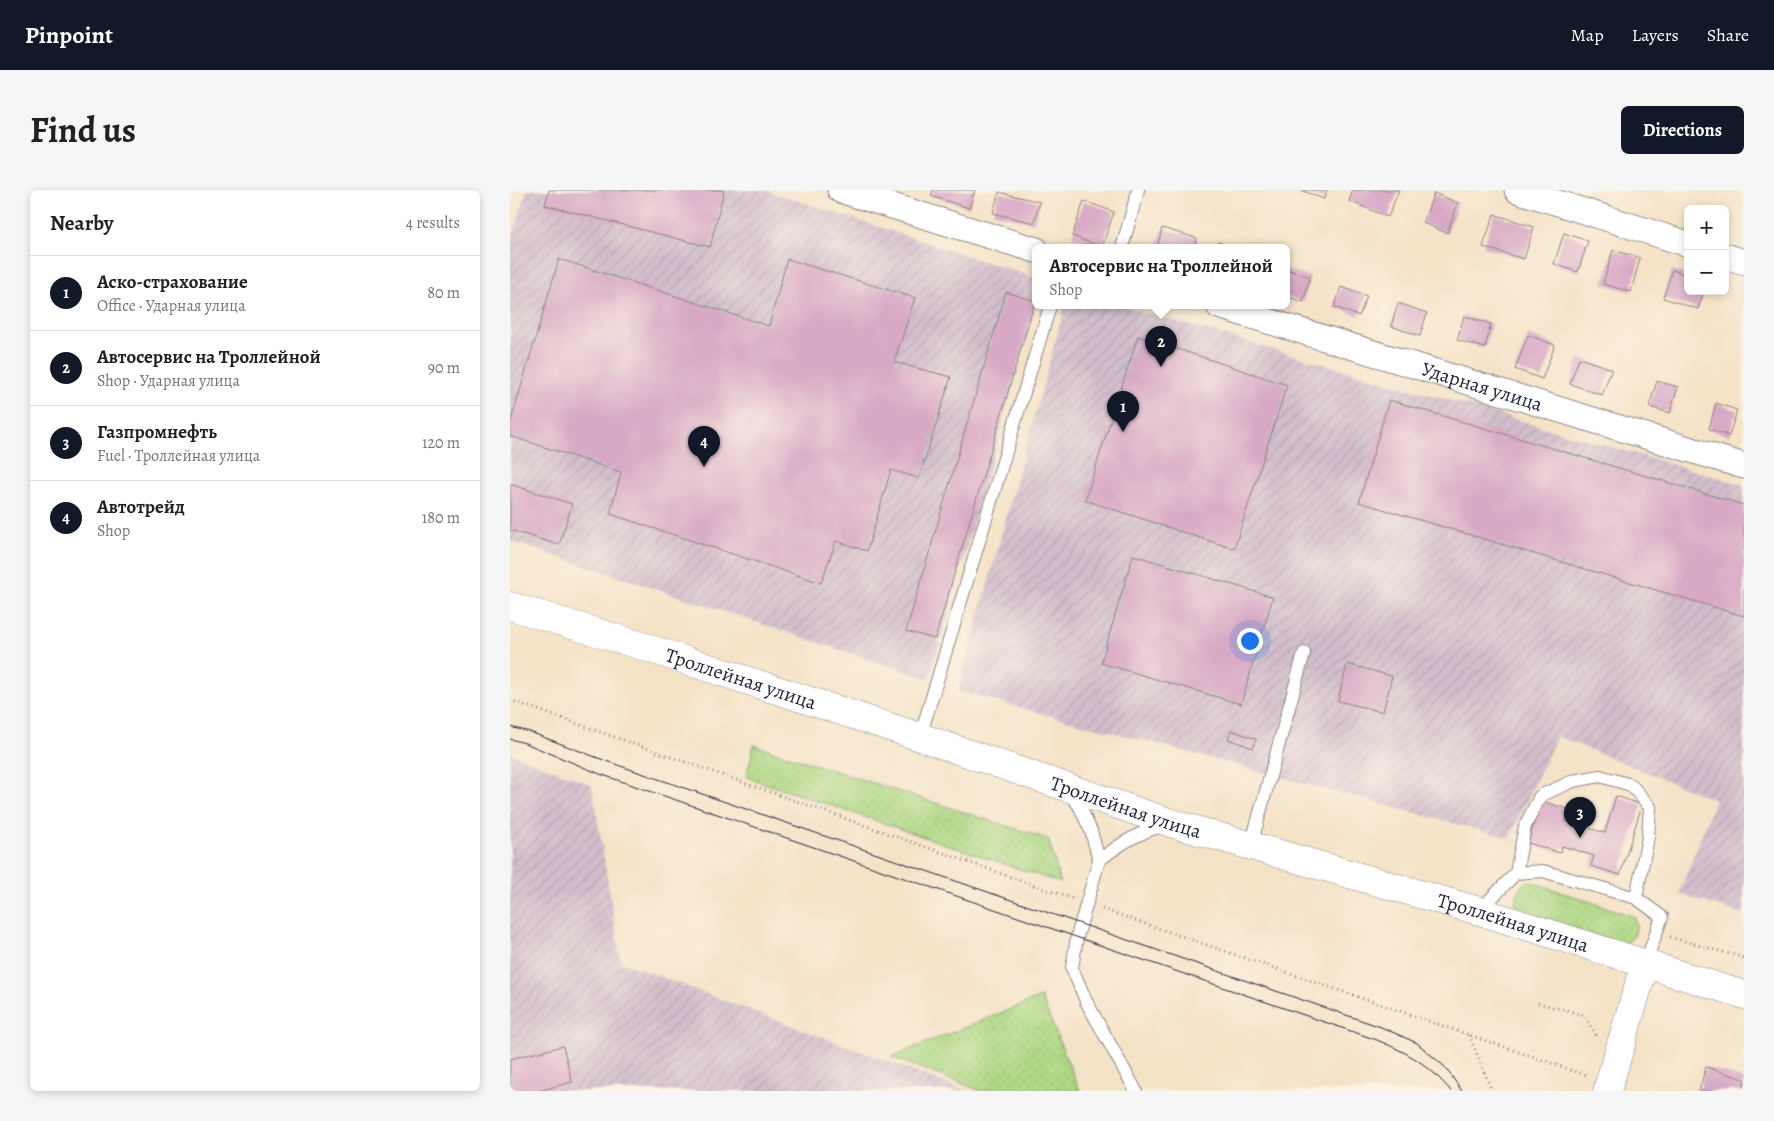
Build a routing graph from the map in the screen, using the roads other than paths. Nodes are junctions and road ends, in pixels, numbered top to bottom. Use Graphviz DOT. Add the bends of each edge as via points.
graph roads {
  1 [pos="840,190"];
  2 [pos="1138,190"];
  3 [pos="1517,190"];
  4 [pos="1684,243"];
  5 [pos="1123,244"];
  6 [pos="1032,249"];
  7 [pos="1729,257"];
  8 [pos="1744,262"];
  9 [pos="1049,309"];
  10 [pos="1229,309"];
  11 [pos="1744,466"];
  12 [pos="510,606"];
  13 [pos="1304,653"];
  14 [pos="920,737"];
  15 [pos="1063,786"];
  16 [pos="1171,823"];
  17 [pos="1251,845"];
  18 [pos="1100,860"];
  19 [pos="1516,873"];
  20 [pos="1636,898"];
  21 [pos="1479,911"];
  22 [pos="1645,964"];
  23 [pos="1744,994"];
  24 [pos="1592,1083"];
  25 [pos="1136,1091"];
  1 -- 6 [label="street"];
  2 -- 5 [label="lane"];
  3 -- 4 [label="street"];
  7 -- 8 [label="street"];
  9 -- 14 [label="lane"];
  10 -- 11 [label="street, Ударная улица"];
  12 -- 14 [label="main road, Троллейная улица"];
  13 -- 17 [label="lane"];
  14 -- 15 [label="main road, Троллейная улица"];
  15 -- 16 [label="main road, Троллейная улица"];
  15 -- 18 [label="lane" via="1080,805"];
  16 -- 17 [label="main road, Троллейная улица"];
  16 -- 18 [label="lane" via="1144,831"];
  17 -- 21 [label="main road, Троллейная улица"];
  18 -- 25 [label="lane" via="1077,937 1072,968 1086,1001"];
  19 -- 20 [label="lane" via="1543,870"];
  19 -- 20 [label="lane" via="1525,826 1540,796 1573,781 1600,776 1631,785 1650,807 1648,837"];
  19 -- 21 [label="lane"];
  20 -- 22 [label="lane" via="1662,917"];
  21 -- 22 [label="main road, Троллейная улица"];
  22 -- 23 [label="main road, Троллейная улица"];
  22 -- 24 [label="main road"];
}
